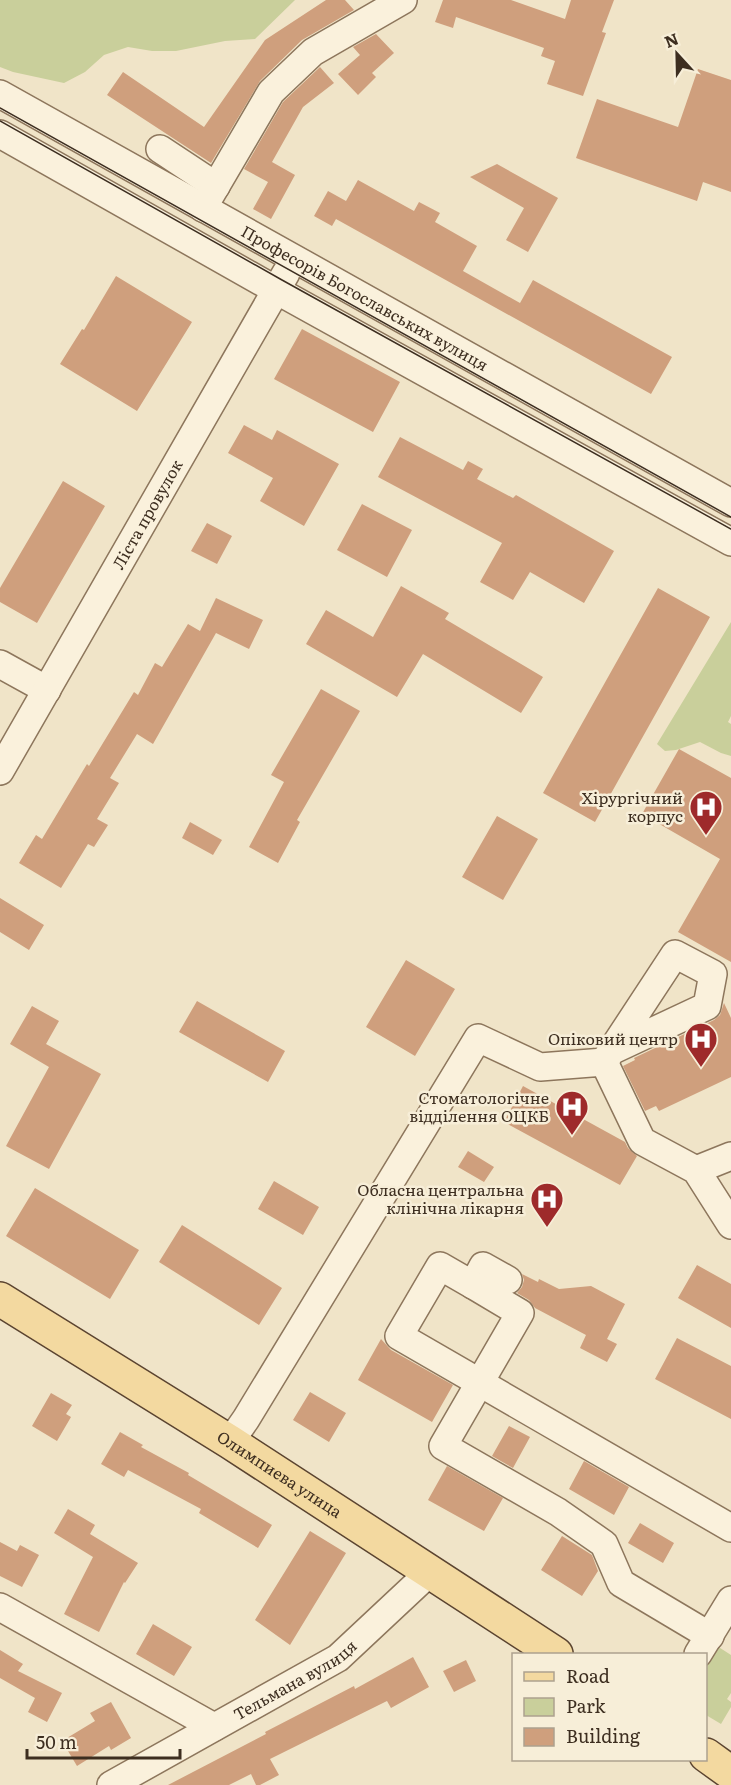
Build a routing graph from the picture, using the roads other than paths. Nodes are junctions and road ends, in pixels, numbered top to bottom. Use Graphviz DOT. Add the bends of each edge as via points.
graph roads {
  1 [pos="403,0"];
  2 [pos="0,94"];
  3 [pos="0,134"];
  4 [pos="160,149"];
  5 [pos="209,197"];
  6 [pos="294,259"];
  7 [pos="276,290"];
  8 [pos="731,503"];
  9 [pos="731,542"];
  10 [pos="0,664"];
  11 [pos="47,690"];
  12 [pos="0,771"];
  13 [pos="731,1156"];
  14 [pos="696,1170"];
  15 [pos="731,1225"];
  16 [pos="508,1280"];
  17 [pos="473,1285"];
  18 [pos="0,1299"];
  19 [pos="480,1383"];
  20 [pos="230,1442"];
  21 [pos="731,1528"];
  22 [pos="430,1571"];
  23 [pos="731,1600"];
  24 [pos="0,1607"];
  25 [pos="704,1645"];
  26 [pos="554,1653"];
  27 [pos="214,1727"];
  28 [pos="707,1756"];
  29 [pos="731,1773"];
  30 [pos="731,1780"];
  31 [pos="111,1785"];
  32 [pos="724,1785"];
  1 -- 5 [label="street" via="313,52 271,92"];
  2 -- 5 [label="street, Професорів Богославських вулиця"];
  3 -- 7 [label="street, Професорів Богославських вулиця"];
  4 -- 5 [label="street"];
  5 -- 6 [label="street, Професорів Богославських вулиця"];
  6 -- 7 [label="street, Ліста провулок"];
  6 -- 8 [label="street, Професорів Богославських вулиця"];
  7 -- 9 [label="street, Професорів Богославських вулиця"];
  7 -- 11 [label="street, Ліста провулок"];
  10 -- 11 [label="street"];
  11 -- 12 [label="street, Ліста провулок"];
  13 -- 14 [label="street"];
  14 -- 15 [label="street"];
  14 -- 20 [label="street" via="642,1141 607,1057 540,1067 478,1038"];
  16 -- 17 [label="street" via="483,1266"];
  17 -- 19 [label="street" via="520,1313"];
  17 -- 19 [label="street" via="440,1266 399,1336"];
  18 -- 20 [label="main road, Олимпиева улица"];
  19 -- 21 [label="street"];
  19 -- 25 [label="street" via="443,1446 558,1512 604,1544 621,1583"];
  20 -- 22 [label="main road, Олимпиева улица"];
  22 -- 26 [label="main road, Олимпиева улица"];
  22 -- 27 [label="street, Тельмана вулиця" via="338,1658"];
  23 -- 25 [label="street"];
  24 -- 27 [label="street"];
  27 -- 31 [label="street, Тельмана вулиця"];
  28 -- 29 [label="main road"];
  30 -- 32 [label="street"];
}
